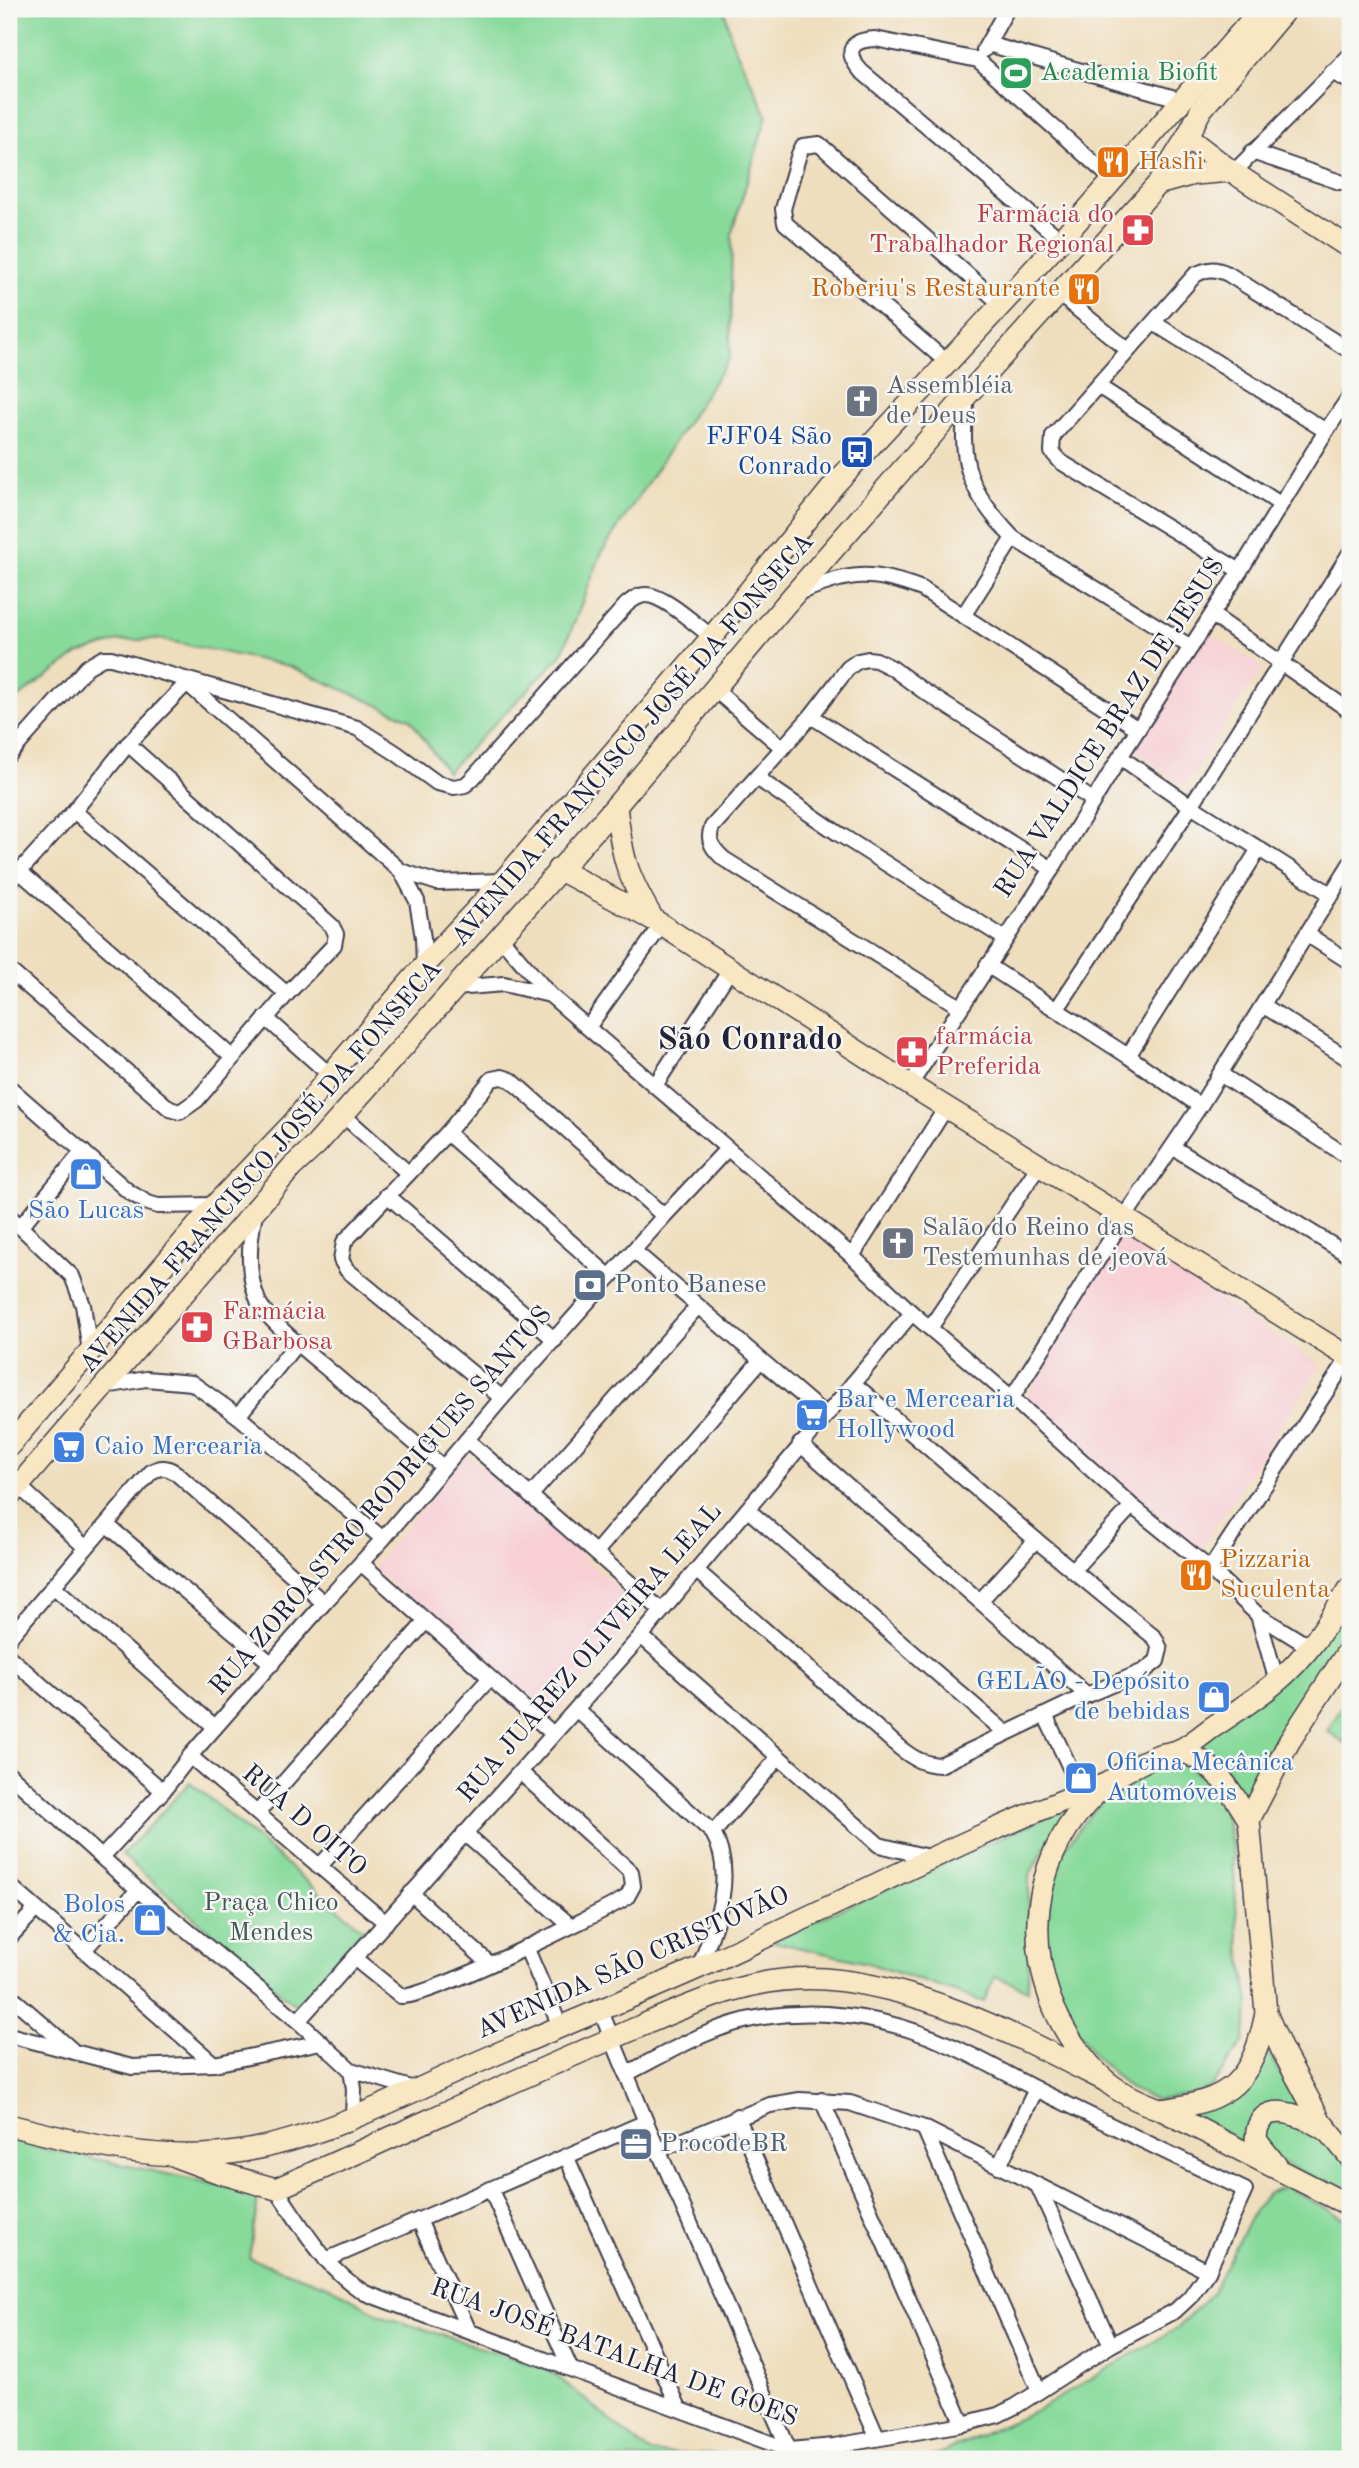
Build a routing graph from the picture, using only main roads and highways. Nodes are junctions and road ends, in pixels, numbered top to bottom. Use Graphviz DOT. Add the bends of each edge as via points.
graph roads {
  1 [pos="1261,9"];
  2 [pos="1286,9"];
  3 [pos="1187,137"];
  4 [pos="1232,172"];
  5 [pos="1158,184"];
  6 [pos="1350,248"];
  7 [pos="755,583"];
  8 [pos="790,600"];
  9 [pos="616,806"];
  10 [pos="558,869"];
  11 [pos="657,923"];
  12 [pos="294,1122"];
  13 [pos="276,1140"];
  14 [pos="316,1145"];
  15 [pos="292,1167"];
  16 [pos="1350,1357"];
  17 [pos="9,1446"];
  18 [pos="14,1491"];
  19 [pos="1350,1588"];
  20 [pos="1350,1648"];
  21 [pos="1179,1750"];
  22 [pos="1108,1783"];
  23 [pos="1249,1820"];
  24 [pos="1266,2013"];
  25 [pos="1106,2081"];
  26 [pos="1162,2110"];
  27 [pos="9,2125"];
  28 [pos="1326,2130"];
  29 [pos="234,2152"];
  30 [pos="170,2155"];
  31 [pos="1350,2157"];
  32 [pos="1282,2171"];
  33 [pos="246,2181"];
  34 [pos="1350,2206"];
  1 -- 7 [label="main road, AVENIDA FRANCISCO JOSÉ DA FONSECA" via="1061,240 835,484"];
  2 -- 3 [label="main road, AVENIDA FRANCISCO JOSÉ DA FONSECA" via="1200,110"];
  3 -- 4 [label="main road"];
  3 -- 5 [label="main road, AVENIDA FRANCISCO JOSÉ DA FONSECA"];
  4 -- 5 [label="main road" via="1194,174"];
  4 -- 6 [label="main road"];
  5 -- 8 [label="main road, AVENIDA FRANCISCO JOSÉ DA FONSECA"];
  7 -- 8 [label="main road"];
  7 -- 12 [label="main road, AVENIDA FRANCISCO JOSÉ DA FONSECA"];
  8 -- 9 [label="main road, AVENIDA FRANCISCO JOSÉ DA FONSECA"];
  9 -- 10 [label="main road, AVENIDA FRANCISCO JOSÉ DA FONSECA"];
  9 -- 11 [label="main road" via="627,871"];
  10 -- 11 [label="main road"];
  10 -- 14 [label="main road, AVENIDA FRANCISCO JOSÉ DA FONSECA"];
  11 -- 16 [label="main road"];
  12 -- 13 [label="main road, AVENIDA FRANCISCO JOSÉ DA FONSECA"];
  12 -- 14 [label="main road" via="302,1140"];
  13 -- 15 [label="main road" via="286,1139 294,1148"];
  13 -- 17 [label="main road, AVENIDA FRANCISCO JOSÉ DA FONSECA"];
  14 -- 15 [label="main road, AVENIDA FRANCISCO JOSÉ DA FONSECA"];
  15 -- 18 [label="main road, AVENIDA FRANCISCO JOSÉ DA FONSECA"];
  19 -- 21 [label="main road" via="1313,1645 1276,1682"];
  20 -- 23 [label="main road" via="1289,1742"];
  21 -- 22 [label="main road"];
  21 -- 23 [label="main road" via="1208,1764"];
  22 -- 25 [label="main road" via="1057,1846 1040,1892 1037,1932 1056,2015"];
  22 -- 29 [label="main road, AVENIDA SÃO CRISTÓVÃO" via="353,2118 285,2142"];
  23 -- 24 [label="main road"];
  24 -- 26 [label="main road" via="1256,2053 1236,2082 1215,2099"];
  24 -- 28 [label="main road"];
  25 -- 26 [label="main road"];
  25 -- 33 [label="main road" via="1009,2032 926,2000 865,1984 784,1980 730,1989 276,2189"];
  26 -- 32 [label="main road"];
  27 -- 30 [label="main road"];
  28 -- 31 [label="main road"];
  28 -- 32 [label="main road" via="1290,2112 1280,2111 1260,2122 1256,2140"];
  29 -- 30 [label="main road, AVENIDA SÃO CRISTÓVÃO"];
  29 -- 33 [label="main road" via="231,2164"];
  30 -- 33 [label="main road"];
  32 -- 34 [label="main road"];
}
